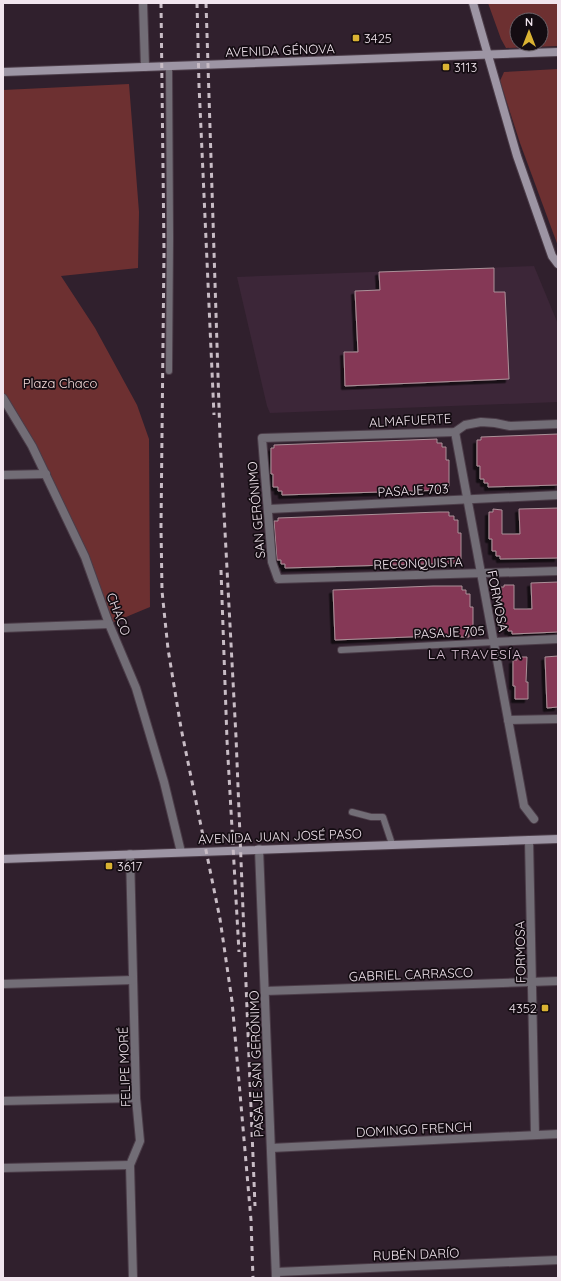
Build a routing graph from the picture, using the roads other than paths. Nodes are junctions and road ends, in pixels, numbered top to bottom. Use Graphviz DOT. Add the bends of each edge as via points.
graph roads {
  1 [pos="143,3"];
  2 [pos="473,3"];
  3 [pos="558,52"];
  4 [pos="488,55"];
  5 [pos="169,66"];
  6 [pos="145,67"];
  7 [pos="3,72"];
  8 [pos="558,264"];
  9 [pos="169,371"];
  10 [pos="3,398"];
  11 [pos="558,424"];
  12 [pos="455,432"];
  13 [pos="262,438"];
  14 [pos="46,474"];
  15 [pos="3,475"];
  16 [pos="558,495"];
  17 [pos="467,500"];
  18 [pos="269,509"];
  19 [pos="558,571"];
  20 [pos="481,573"];
  21 [pos="278,579"];
  22 [pos="108,624"];
  23 [pos="3,628"];
  24 [pos="558,639"];
  25 [pos="494,642"];
  26 [pos="341,650"];
  27 [pos="558,719"];
  28 [pos="508,720"];
  29 [pos="352,812"];
  30 [pos="534,819"];
  31 [pos="558,839"];
  32 [pos="529,840"];
  33 [pos="392,844"];
  34 [pos="259,849"];
  35 [pos="181,852"];
  36 [pos="130,854"];
  37 [pos="3,859"];
  38 [pos="133,980"];
  39 [pos="558,981"];
  40 [pos="533,982"];
  41 [pos="3,984"];
  42 [pos="265,991"];
  43 [pos="136,1098"];
  44 [pos="3,1101"];
  45 [pos="558,1134"];
  46 [pos="535,1135"];
  47 [pos="271,1148"];
  48 [pos="130,1165"];
  49 [pos="3,1168"];
  50 [pos="558,1260"];
  51 [pos="276,1275"];
  52 [pos="133,1278"];
  1 -- 6 [label="street"];
  2 -- 4 [label="main road"];
  3 -- 4 [label="main road, AVENIDA GÉNOVA"];
  4 -- 5 [label="main road, AVENIDA GÉNOVA"];
  4 -- 8 [label="main road" via="516,156 552,256"];
  5 -- 6 [label="main road, AVENIDA GÉNOVA"];
  5 -- 9 [label="lane"];
  6 -- 7 [label="main road, AVENIDA GÉNOVA"];
  10 -- 14 [label="street, CHACO"];
  11 -- 12 [label="street, ALMAFUERTE" via="510,426 481,422 465,426"];
  12 -- 13 [label="street, ALMAFUERTE"];
  12 -- 17 [label="street, FORMOSA"];
  13 -- 18 [label="street, SAN GERÓNIMO"];
  14 -- 15 [label="street"];
  14 -- 22 [label="street, CHACO" via="85,557"];
  16 -- 17 [label="street, PASAJE 703"];
  17 -- 18 [label="street, PASAJE 703"];
  17 -- 20 [label="street, FORMOSA"];
  18 -- 21 [label="street, SAN GERÓNIMO" via="272,562"];
  19 -- 20 [label="street, RECONQUISTA"];
  20 -- 21 [label="street, RECONQUISTA"];
  20 -- 25 [label="street, FORMOSA"];
  22 -- 23 [label="street"];
  22 -- 35 [label="street, CHACO" via="136,688 164,782"];
  24 -- 25 [label="street, PASAJE 705"];
  25 -- 26 [label="lane, PASAJE 705"];
  25 -- 28 [label="street, FORMOSA"];
  27 -- 28 [label="street"];
  28 -- 30 [label="street, FORMOSA" via="524,806"];
  29 -- 33 [label="lane" via="382,817"];
  31 -- 32 [label="main road, AVENIDA JUAN JOSÉ PASO"];
  32 -- 33 [label="main road, AVENIDA JUAN JOSÉ PASO"];
  32 -- 40 [label="street, FORMOSA"];
  33 -- 34 [label="main road, AVENIDA JUAN JOSÉ PASO"];
  34 -- 35 [label="main road, AVENIDA JUAN JOSÉ PASO"];
  34 -- 42 [label="street, PASAJE SAN GERÓNIMO"];
  35 -- 36 [label="main road, AVENIDA JUAN JOSÉ PASO"];
  36 -- 37 [label="main road, AVENIDA JUAN JOSÉ PASO"];
  36 -- 38 [label="street, FELIPE MORÉ"];
  38 -- 41 [label="street"];
  38 -- 43 [label="street, FELIPE MORÉ"];
  39 -- 40 [label="street, GABRIEL CARRASCO"];
  40 -- 42 [label="street, GABRIEL CARRASCO"];
  40 -- 46 [label="street, FORMOSA"];
  42 -- 47 [label="street, PASAJE SAN GERÓNIMO"];
  43 -- 44 [label="street"];
  43 -- 48 [label="street, FELIPE MORÉ" via="140,1141"];
  45 -- 46 [label="street, DOMINGO FRENCH"];
  46 -- 47 [label="street, DOMINGO FRENCH"];
  47 -- 51 [label="street, PASAJE SAN GERÓNIMO"];
  48 -- 49 [label="street"];
  48 -- 52 [label="street, FELIPE MORÉ"];
  50 -- 51 [label="street, RUBÉN DARÍO"];
}
